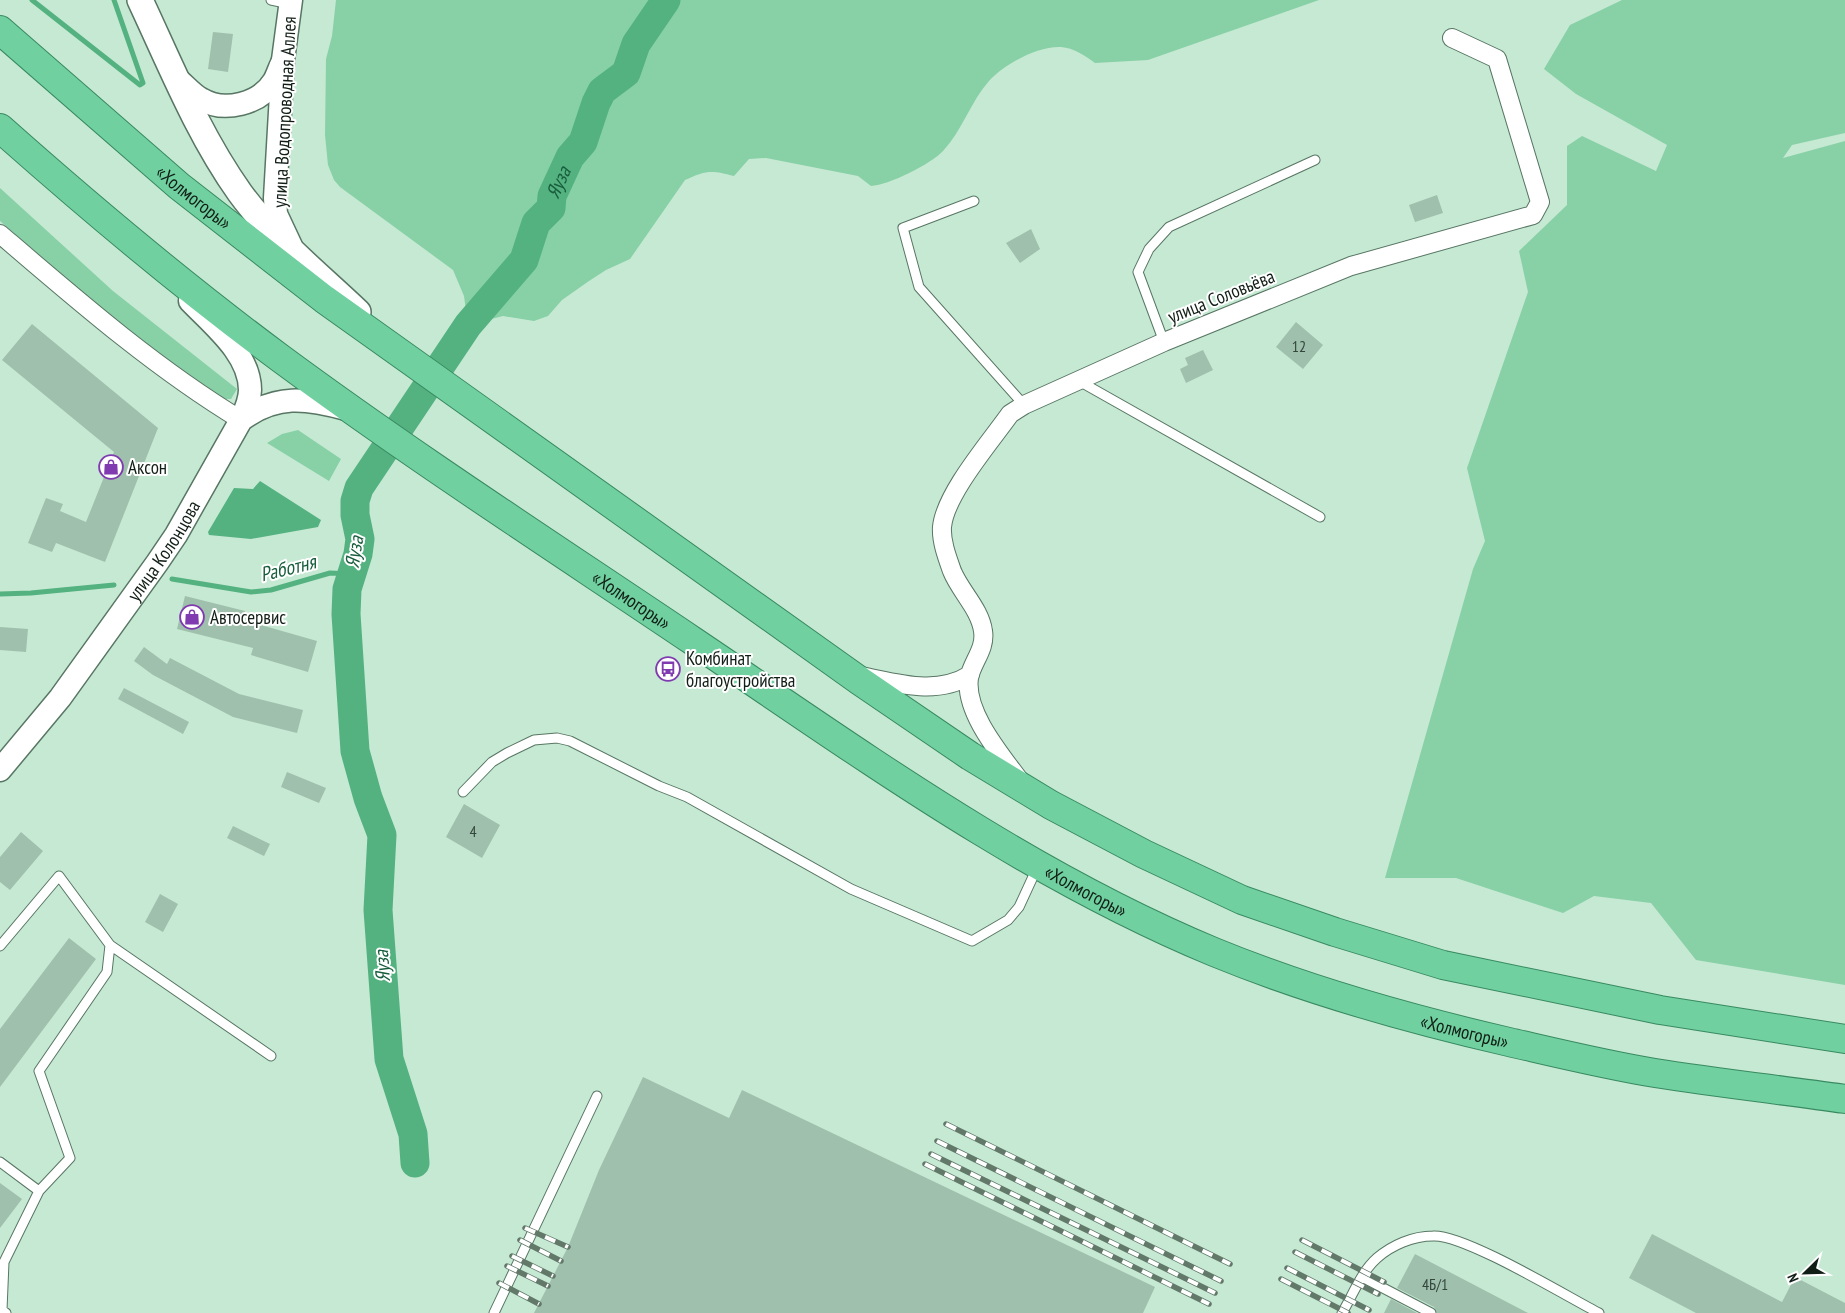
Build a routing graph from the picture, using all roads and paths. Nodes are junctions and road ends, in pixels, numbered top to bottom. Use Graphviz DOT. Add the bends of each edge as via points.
graph roads {
  1 [pos="140,0"];
  2 [pos="284,1"];
  3 [pos="0,30"];
  4 [pos="1452,38"];
  5 [pos="283,60"];
  6 [pos="177,78"];
  7 [pos="0,128"];
  8 [pos="1315,160"];
  9 [pos="974,202"];
  10 [pos="0,234"];
  11 [pos="132,243"];
  12 [pos="294,251"];
  13 [pos="1164,342"];
  14 [pos="399,352"];
  15 [pos="1079,381"];
  16 [pos="1024,405"];
  17 [pos="357,412"];
  18 [pos="241,420"];
  19 [pos="1320,517"];
  20 [pos="850,674"];
  21 [pos="970,675"];
  22 [pos="0,770"];
  23 [pos="1026,790"];
  24 [pos="463,792"];
  25 [pos="1038,866"];
  26 [pos="110,945"];
  27 [pos="0,946"];
  28 [pos="1845,1038"];
  29 [pos="271,1056"];
  30 [pos="596,1096"];
  31 [pos="1845,1099"];
  32 [pos="0,1162"];
  33 [pos="38,1191"];
  34 [pos="1362,1277"];
  35 [pos="6,1313"];
  36 [pos="494,1313"];
  37 [pos="1342,1313"];
  38 [pos="1431,1313"];
  39 [pos="1599,1313"];
  1 -- 6 [label="main road"];
  2 -- 5 [label="street, улица Водопроводная Аллея"];
  3 -- 14 [label="highway, «Холмогоры»" via="179,186 324,299"];
  4 -- 13 [label="street, улица Соловьёва" via="1497,59 1540,202 1533,215 1351,266"];
  5 -- 6 [label="street" via="273,83 261,94 248,103 232,106 202,100"];
  5 -- 12 [label="street, улица Водопроводная Аллея" via="275,198 276,214"];
  6 -- 12 [label="main road" via="198,124 236,188"];
  7 -- 11 [label="highway"];
  8 -- 13 [label="lane" via="1169,227 1149,249 1138,272"];
  9 -- 16 [label="lane" via="903,228 919,287"];
  10 -- 18 [label="street" via="182,382"];
  11 -- 17 [label="highway"];
  11 -- 18 [label="street" via="238,354 250,390"];
  12 -- 14 [label="main road"];
  13 -- 15 [label="street, улица Соловьёва"];
  14 -- 20 [label="highway, «Холмогоры»"];
  15 -- 16 [label="street, улица Соловьёва"];
  15 -- 19 [label="lane"];
  16 -- 21 [label="street, улица Соловьёва" via="1010,414 964,479 942,525 952,572 974,608 983,631 980,654"];
  17 -- 18 [label="street, улица Колонцова" via="309,400 282,401 254,410"];
  17 -- 25 [label="highway, «Холмогоры»" via="924,798"];
  18 -- 22 [label="street, улица Колонцова" via="157,563 60,698"];
  20 -- 21 [label="street" via="939,688"];
  20 -- 23 [label="highway"];
  21 -- 23 [label="street, улица Соловьёва" via="968,686 979,721"];
  23 -- 28 [label="highway" via="1144,854 1242,900 1353,938 1443,965 1556,989 1660,1010"];
  24 -- 25 [label="lane" via="492,762 520,746 545,738 570,741 687,797 851,889 972,941 1008,920 1019,907"];
  25 -- 31 [label="highway, «Холмогоры»" via="1116,907 1214,952 1320,991 1433,1024 1654,1072"];
  26 -- 27 [label="lane" via="59,876"];
  26 -- 29 [label="lane"];
  26 -- 33 [label="lane" via="107,972 39,1070 70,1158"];
  30 -- 36 [label="lane"];
  32 -- 33 [label="lane"];
  33 -- 35 [label="lane" via="4,1262 2,1310"];
  34 -- 37 [label="lane"];
  34 -- 38 [label="lane"];
  34 -- 39 [label="lane" via="1376,1259 1403,1242 1441,1236 1468,1245"];
}
